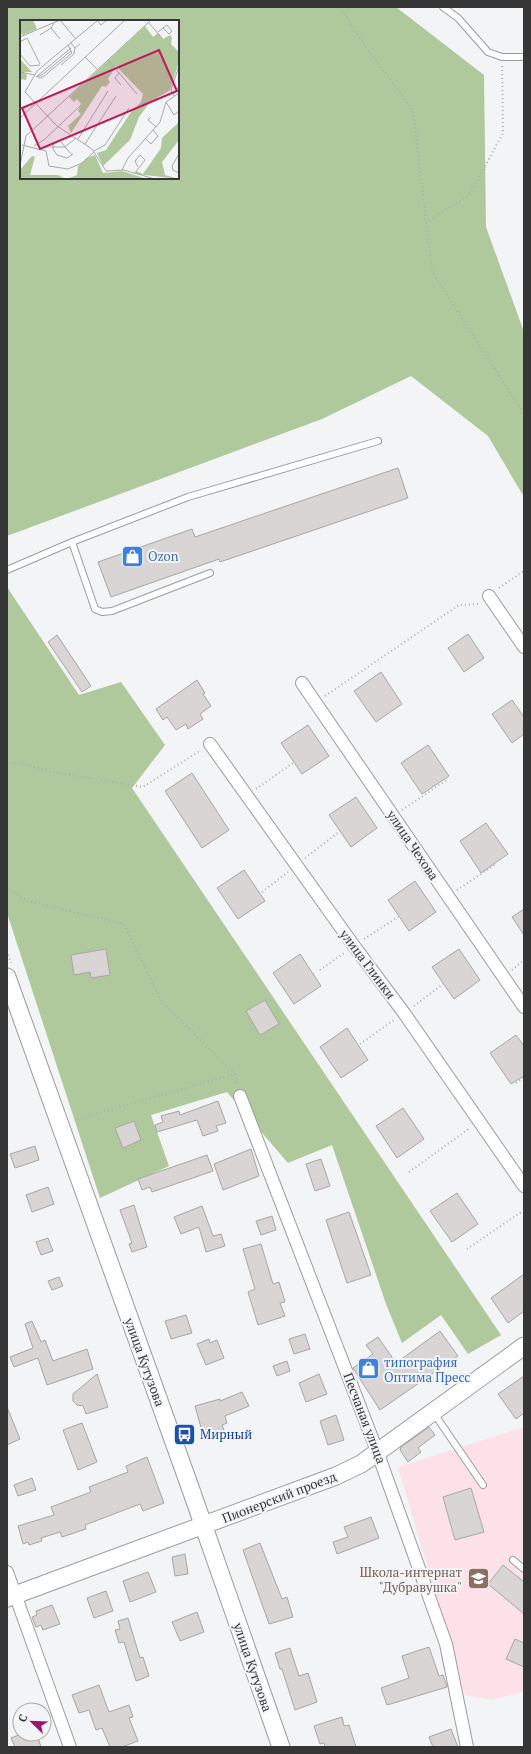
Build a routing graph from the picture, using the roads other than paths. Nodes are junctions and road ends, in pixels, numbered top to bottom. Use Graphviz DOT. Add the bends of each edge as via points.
graph roads {
  1 [pos="443,7"];
  2 [pos="524,57"];
  3 [pos="378,441"];
  4 [pos="72,542"];
  5 [pos="7,570"];
  6 [pos="210,573"];
  7 [pos="489,596"];
  8 [pos="524,647"];
  9 [pos="302,683"];
  10 [pos="210,744"];
  11 [pos="7,977"];
  12 [pos="524,1006"];
  13 [pos="240,1096"];
  14 [pos="524,1186"];
  15 [pos="524,1346"];
  16 [pos="432,1411"];
  17 [pos="377,1450"];
  18 [pos="484,1485"];
  19 [pos="204,1526"];
  20 [pos="513,1560"];
  21 [pos="524,1570"];
  22 [pos="7,1572"];
  23 [pos="11,1597"];
  24 [pos="70,1747"];
  25 [pos="281,1747"];
  26 [pos="467,1747"];
  1 -- 2 [label="lane" via="458,18 488,52 502,57"];
  3 -- 4 [label="lane" via="188,497"];
  4 -- 5 [label="lane"];
  4 -- 6 [label="lane" via="95,609 102,612 112,611"];
  7 -- 8 [label="street"];
  9 -- 12 [label="street, улица Чехова"];
  10 -- 14 [label="street, улица Глинки" via="404,1013"];
  11 -- 19 [label="main road, улица Кутузова"];
  13 -- 17 [label="street, Песчаная улица"];
  15 -- 16 [label="main road, Пионерский проезд"];
  16 -- 17 [label="main road, Пионерский проезд"];
  16 -- 18 [label="lane"];
  17 -- 19 [label="main road, Пионерский проезд" via="361,1464 336,1476"];
  17 -- 26 [label="street, Песчаная улица" via="446,1644"];
  19 -- 23 [label="main road, Пионерский проезд"];
  19 -- 25 [label="main road, улица Кутузова"];
  20 -- 21 [label="lane"];
  22 -- 23 [label="street"];
  23 -- 24 [label="street"];
}
